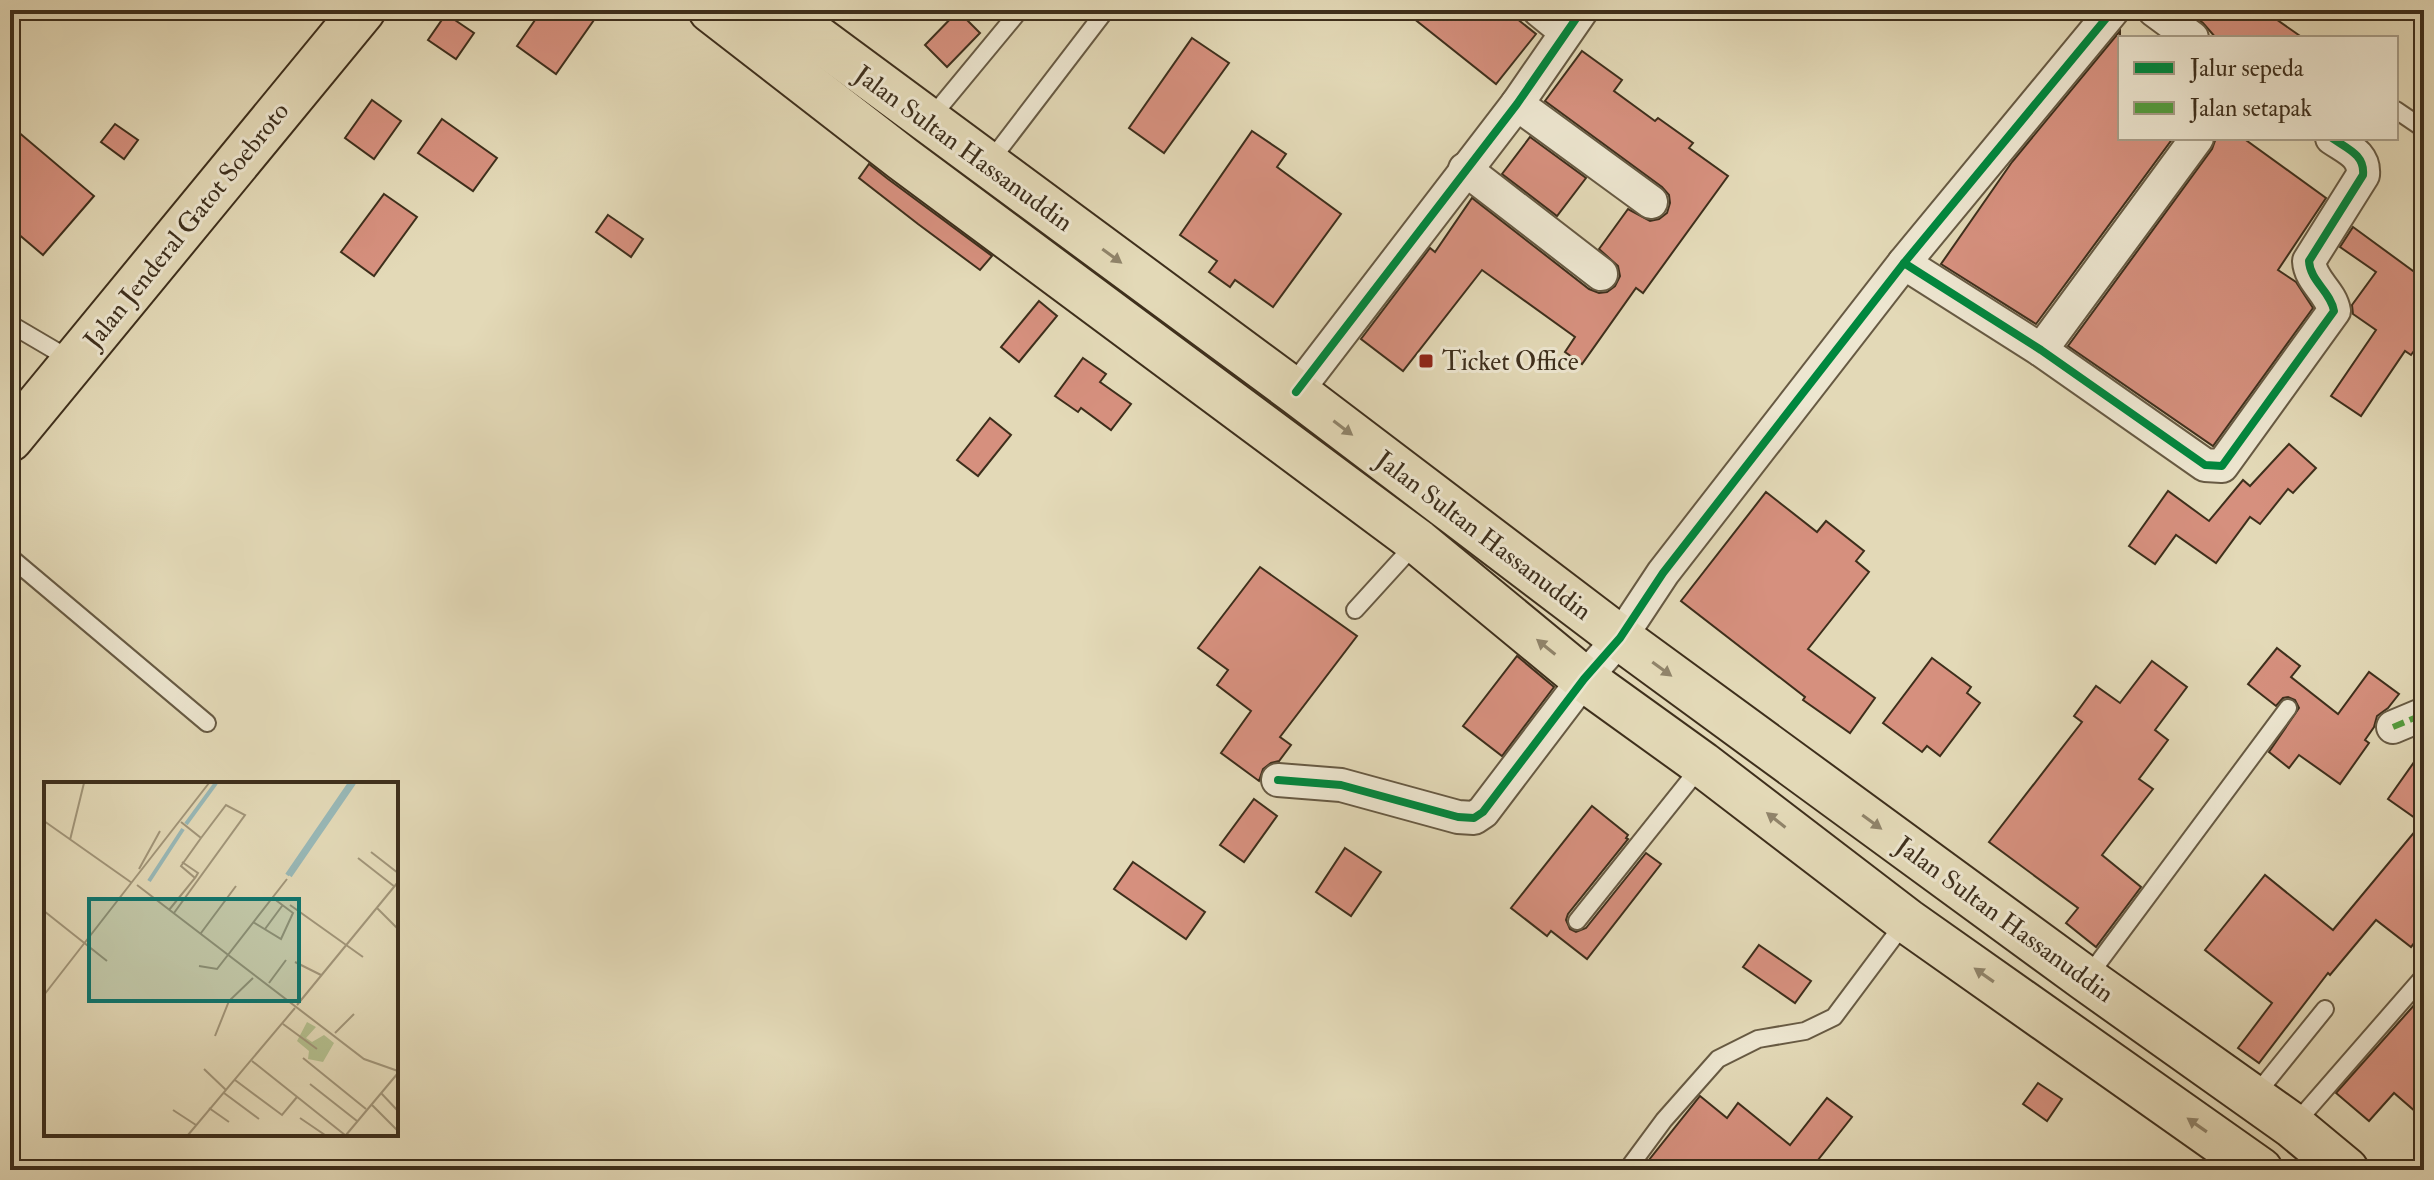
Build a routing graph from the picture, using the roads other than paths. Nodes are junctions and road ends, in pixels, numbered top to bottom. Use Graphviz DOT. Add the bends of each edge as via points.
graph roads {
  1 [pos="363,10"];
  2 [pos="711,10"];
  3 [pos="779,10"];
  4 [pos="1020,10"];
  5 [pos="1106,10"];
  6 [pos="1539,10"];
  7 [pos="2113,10"];
  8 [pos="2154,10"];
  9 [pos="1574,21"];
  10 [pos="2189,36"];
  11 [pos="1517,104"];
  12 [pos="2398,111"];
  13 [pos="928,122"];
  14 [pos="2424,129"];
  15 [pos="2196,140"];
  16 [pos="2335,140"];
  17 [pos="903,159"];
  18 [pos="987,165"];
  19 [pos="1465,169"];
  20 [pos="1651,202"];
  21 [pos="964,203"];
  22 [pos="1904,263"];
  23 [pos="1601,274"];
  24 [pos="10,324"];
  25 [pos="2041,350"];
  26 [pos="74,362"];
  27 [pos="1296,392"];
  28 [pos="10,439"];
  29 [pos="1418,542"];
  30 [pos="10,557"];
  31 [pos="1355,610"];
  32 [pos="1620,638"];
  33 [pos="1584,679"];
  34 [pos="2288,708"];
  35 [pos="2424,714"];
  36 [pos="207,723"];
  37 [pos="2393,727"];
  38 [pos="1702,764"];
  39 [pos="1278,780"];
  40 [pos="1577,921"];
  41 [pos="1907,921"];
  42 [pos="2424,976"];
  43 [pos="2086,979"];
  44 [pos="2325,1009"];
  45 [pos="2253,1098"];
  46 [pos="2293,1126"];
  47 [pos="2252,1168"];
  48 [pos="1627,1170"];
  49 [pos="2346,1170"];
  1 -- 26 [label="main road, Jalan Jenderal Gatot Soebroto"];
  2 -- 17 [label="main road, Jalan Sultan Hassanuddin"];
  3 -- 13 [label="main road, Jalan Sultan Hassanuddin"];
  4 -- 13 [label="lane"];
  5 -- 18 [label="lane"];
  6 -- 9 [label="street"];
  7 -- 22 [label="street"];
  8 -- 10 [label="street"];
  9 -- 11 [label="street"];
  11 -- 19 [label="street"];
  11 -- 20 [label="street"];
  12 -- 14 [label="lane"];
  13 -- 17 [label="main road"];
  13 -- 18 [label="main road, Jalan Sultan Hassanuddin"];
  15 -- 25 [label="street"];
  16 -- 25 [label="street" via="2364,167 2309,261 2334,311 2222,466 2205,465"];
  17 -- 21 [label="main road, Jalan Sultan Hassanuddin"];
  18 -- 21 [label="main road"];
  18 -- 27 [label="main road, Jalan Sultan Hassanuddin, one-way"];
  19 -- 23 [label="street"];
  19 -- 27 [label="street"];
  21 -- 29 [label="main road, Jalan Sultan Hassanuddin"];
  22 -- 25 [label="street"];
  22 -- 32 [label="street" via="1663,573"];
  24 -- 26 [label="lane"];
  26 -- 28 [label="main road, Jalan Jenderal Gatot Soebroto"];
  27 -- 32 [label="main road, Jalan Sultan Hassanuddin, one-way"];
  29 -- 31 [label="lane"];
  33 -- 29 [label="main road, Jalan Sultan Hassanuddin, one-way"];
  30 -- 36 [label="lane"];
  32 -- 33 [label="street"];
  32 -- 43 [label="main road, Jalan Sultan Hassanuddin, one-way"];
  33 -- 38 [label="main road, Jalan Sultan Hassanuddin"];
  33 -- 39 [label="street" via="1474,818 1341,785"];
  34 -- 43 [label="lane"];
  35 -- 37 [label="street"];
  38 -- 40 [label="lane"];
  41 -- 38 [label="main road, Jalan Sultan Hassanuddin, one-way"];
  47 -- 41 [label="main road, Jalan Sultan Hassanuddin, one-way"];
  41 -- 48 [label="lane" via="1834,1017 1805,1031 1758,1039 1718,1059"];
  42 -- 46 [label="lane"];
  43 -- 45 [label="main road, Jalan Sultan Hassanuddin"];
  44 -- 45 [label="lane"];
  45 -- 46 [label="main road, Jalan Sultan Hassanuddin"];
  46 -- 49 [label="main road, Jalan Sultan Hassanuddin"];
}
